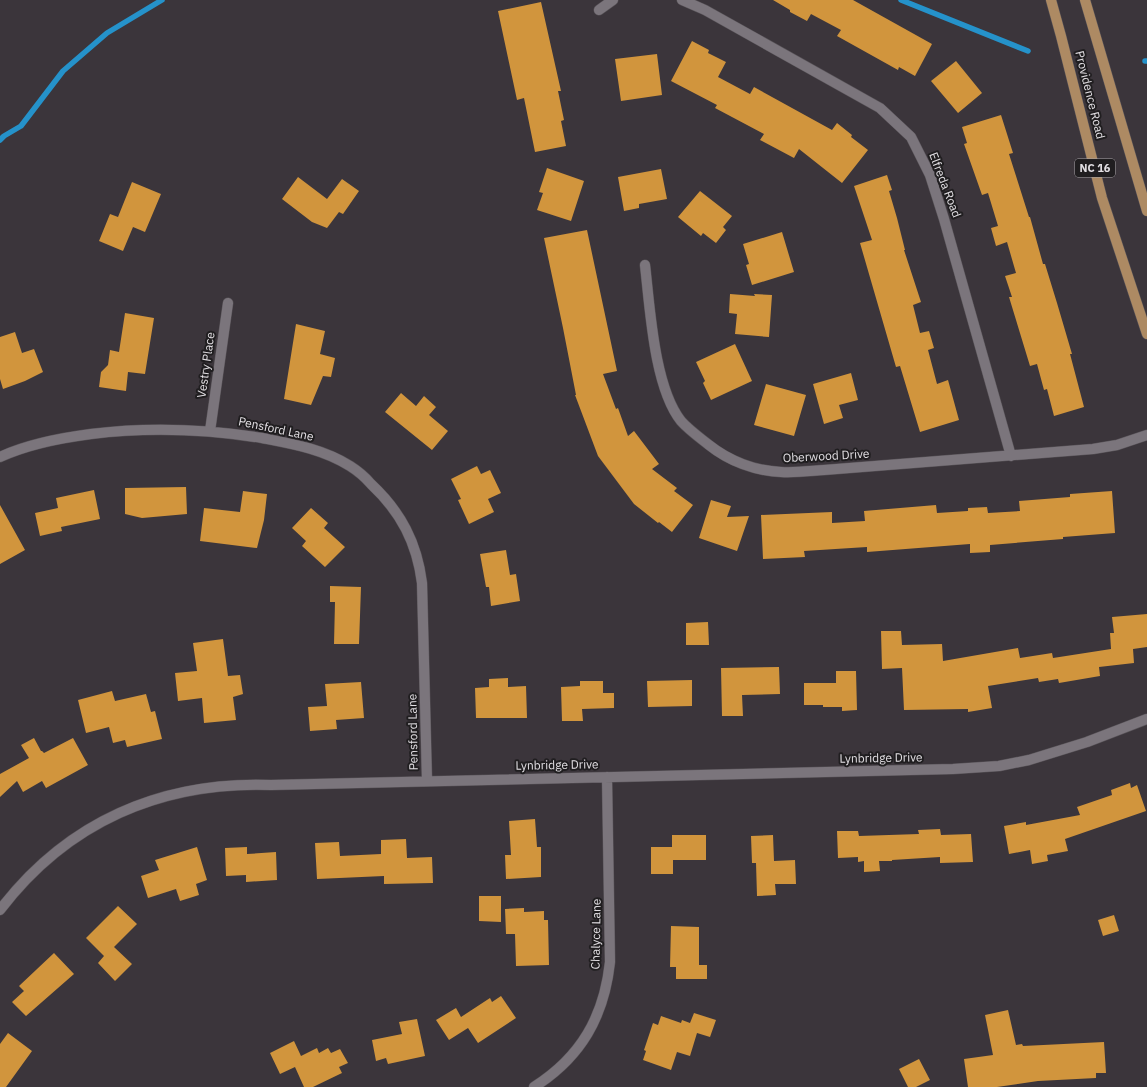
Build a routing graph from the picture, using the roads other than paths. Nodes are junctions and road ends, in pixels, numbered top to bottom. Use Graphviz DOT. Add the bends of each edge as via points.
graph roads {
  1 [pos="613,0"];
  2 [pos="682,0"];
  3 [pos="1051,0"];
  4 [pos="1085,0"];
  5 [pos="599,10"];
  6 [pos="1147,211"];
  7 [pos="645,265"];
  8 [pos="228,303"];
  9 [pos="1147,334"];
  10 [pos="210,431"];
  11 [pos="1147,435"];
  12 [pos="1011,456"];
  13 [pos="0,457"];
  14 [pos="1147,719"];
  15 [pos="607,777"];
  16 [pos="427,781"];
  17 [pos="0,910"];
  18 [pos="534,1087"];
  1 -- 5 [label="street"];
  2 -- 12 [label="street, Elfreda Road" via="706,10 880,108 911,137 930,175 944,219"];
  3 -- 9 [label="main road, Providence Road / NC 16" via="1102,198"];
  4 -- 6 [label="main road, Providence Road / NC 16"];
  7 -- 12 [label="street, Oberwood Drive" via="654,341 669,400 681,420 698,436 717,451 738,462 758,469 781,472"];
  8 -- 10 [label="street, Vestry Place"];
  10 -- 13 [label="street, Pensford Lane" via="110,432 44,442"];
  10 -- 16 [label="street, Pensford Lane" via="296,444 337,459 361,474 384,495 405,526 416,554 422,583"];
  11 -- 12 [label="street, Oberwood Drive" via="1093,449"];
  14 -- 15 [label="street, Lynbridge Drive" via="1029,760 999,766"];
  15 -- 16 [label="street, Lynbridge Drive"];
  15 -- 18 [label="street, Chalyce Lane" via="610,962 602,1004 589,1032 571,1057"];
  16 -- 17 [label="street, Lynbridge Drive" via="231,785 192,790 153,800 115,814 71,841 15,890"];
}
